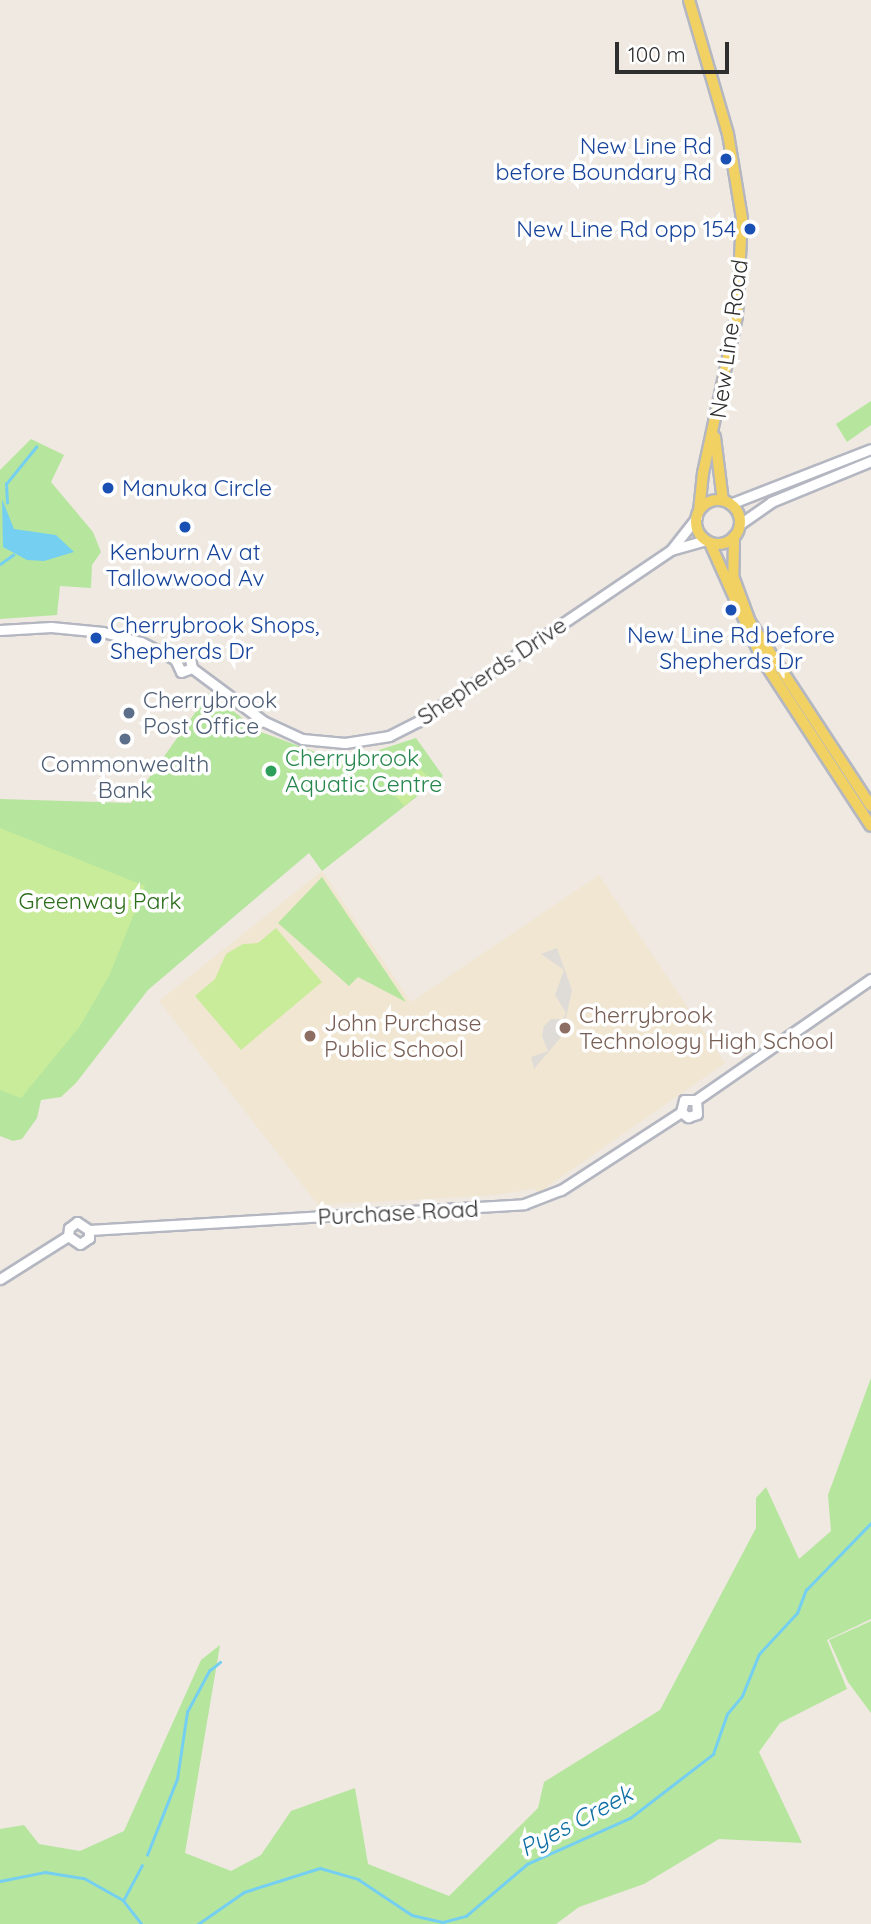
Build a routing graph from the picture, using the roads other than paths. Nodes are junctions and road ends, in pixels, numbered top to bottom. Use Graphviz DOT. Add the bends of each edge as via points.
graph roads {
  1 [pos="689,0"];
  2 [pos="715,433"];
  3 [pos="871,449"];
  4 [pos="871,461"];
  5 [pos="727,502"];
  6 [pos="698,513"];
  7 [pos="740,524"];
  8 [pos="734,537"];
  9 [pos="708,541"];
  10 [pos="671,551"];
  11 [pos="0,630"];
  12 [pos="871,806"];
  13 [pos="871,826"];
  14 [pos="871,979"];
  15 [pos="696,1100"];
  16 [pos="681,1112"];
  17 [pos="89,1230"];
  18 [pos="68,1236"];
  19 [pos="0,1279"];
  1 -- 2 [label="main road, New Line Road" via="728,134 742,219 737,316"];
  2 -- 5 [label="main road, New Line Road"];
  2 -- 6 [label="main road, New Line Road" via="707,453"];
  3 -- 5 [label="main road"];
  4 -- 7 [label="main road" via="771,502"];
  5 -- 6 [label="main road" via="709,502"];
  5 -- 7 [label="main road"];
  6 -- 9 [label="main road" via="698,530"];
  6 -- 10 [label="main road, Shepherds Drive"];
  7 -- 8 [label="main road"];
  8 -- 9 [label="main road" via="723,543"];
  8 -- 12 [label="main road" via="733,576 750,622"];
  9 -- 10 [label="main road, Shepherds Drive"];
  9 -- 13 [label="main road" via="757,648"];
  10 -- 11 [label="main road, Shepherds Drive" via="417,722 378,738 331,743 288,733 192,668 181,672 175,659 141,642 103,632 51,627"];
  14 -- 15 [label="main road"];
  15 -- 16 [label="main road" via="684,1100"];
  15 -- 16 [label="main road" via="697,1115 688,1117"];
  16 -- 17 [label="main road, Purchase Road" via="561,1190 524,1204"];
  17 -- 18 [label="main road" via="77,1222"];
  17 -- 18 [label="main road" via="89,1238 80,1244"];
  18 -- 19 [label="main road"];
}
